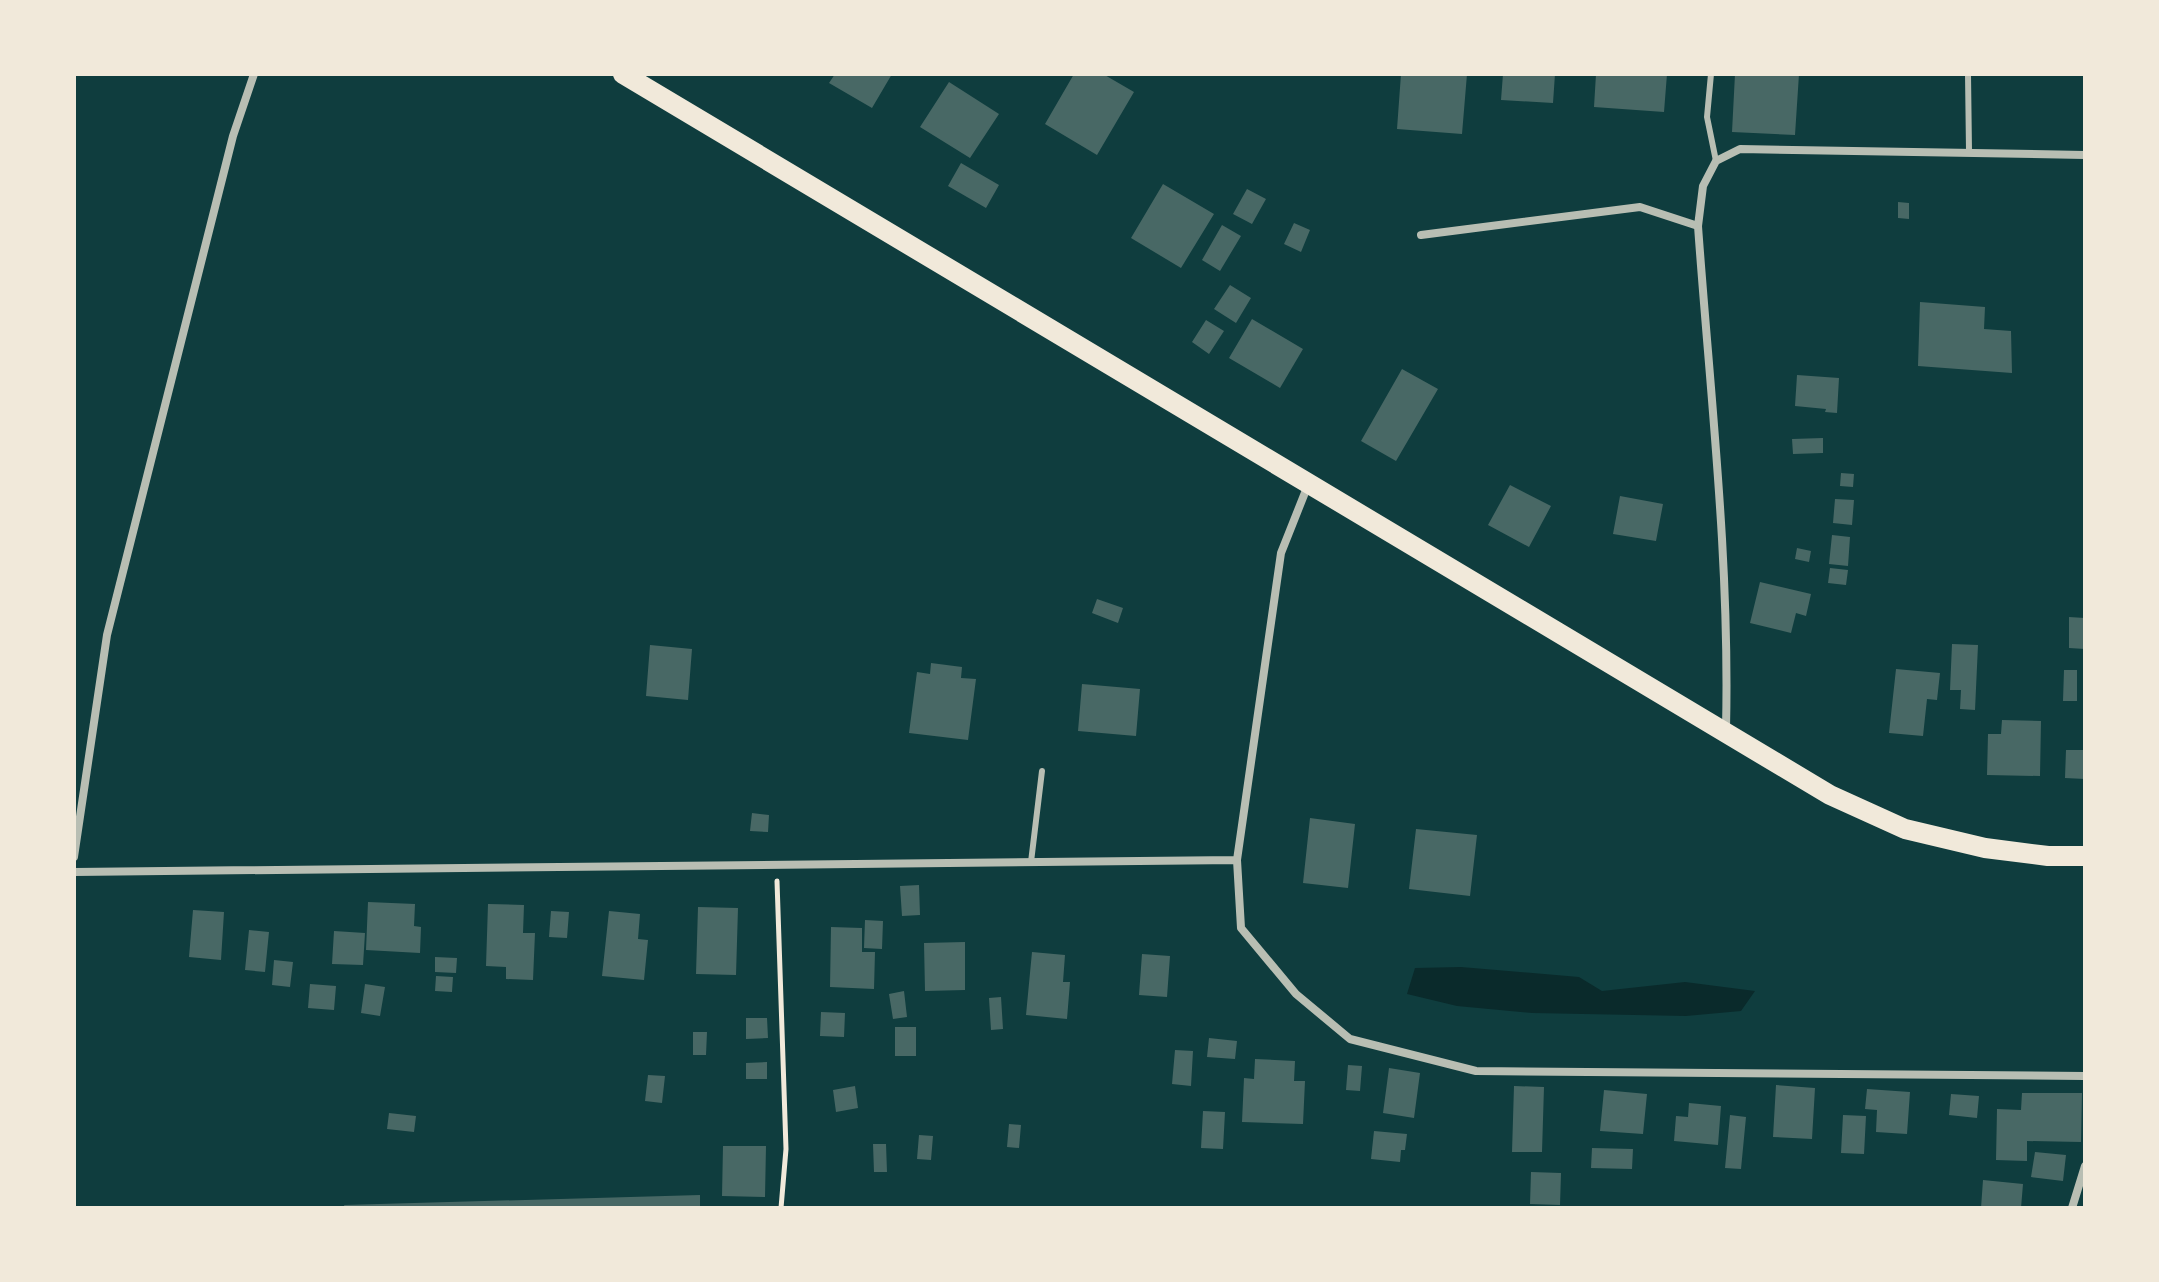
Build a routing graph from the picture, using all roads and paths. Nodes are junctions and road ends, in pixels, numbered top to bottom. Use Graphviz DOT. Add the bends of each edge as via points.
graph roads {
  1 [pos="254,74"];
  2 [pos="623,74"];
  3 [pos="1711,74"];
  4 [pos="1968,74"];
  5 [pos="1969,151"];
  6 [pos="2085,155"];
  7 [pos="1716,161"];
  8 [pos="1698,226"];
  9 [pos="1421,235"];
  10 [pos="1308,485"];
  11 [pos="1726,733"];
  12 [pos="1042,771"];
  13 [pos="2085,856"];
  14 [pos="74,857"];
  15 [pos="1237,860"];
  16 [pos="1031,862"];
  17 [pos="777,864"];
  18 [pos="74,872"];
  19 [pos="2085,1076"];
  20 [pos="2085,1166"];
  21 [pos="781,1208"];
  22 [pos="2072,1208"];
  1 -- 14 [label="street" via="233,136 107,635"];
  2 -- 10 [label="main road"];
  3 -- 7 [label="lane" via="1707,117"];
  4 -- 5 [label="lane"];
  5 -- 6 [label="street"];
  5 -- 7 [label="street" via="1740,149"];
  7 -- 8 [label="street" via="1703,186"];
  8 -- 9 [label="street" via="1640,207"];
  8 -- 11 [label="street" via="1724,578"];
  10 -- 11 [label="main road"];
  10 -- 15 [label="street" via="1281,553"];
  11 -- 13 [label="main road" via="1830,795 1905,829 1985,848"];
  12 -- 16 [label="lane"];
  15 -- 16 [label="street"];
  15 -- 19 [label="street" via="1241,928 1296,994 1350,1039 1476,1071"];
  16 -- 17 [label="street"];
  17 -- 18 [label="street"];
  17 -- 21 [label="path" via="786,1149"];
  20 -- 22 [label="street"];
}
